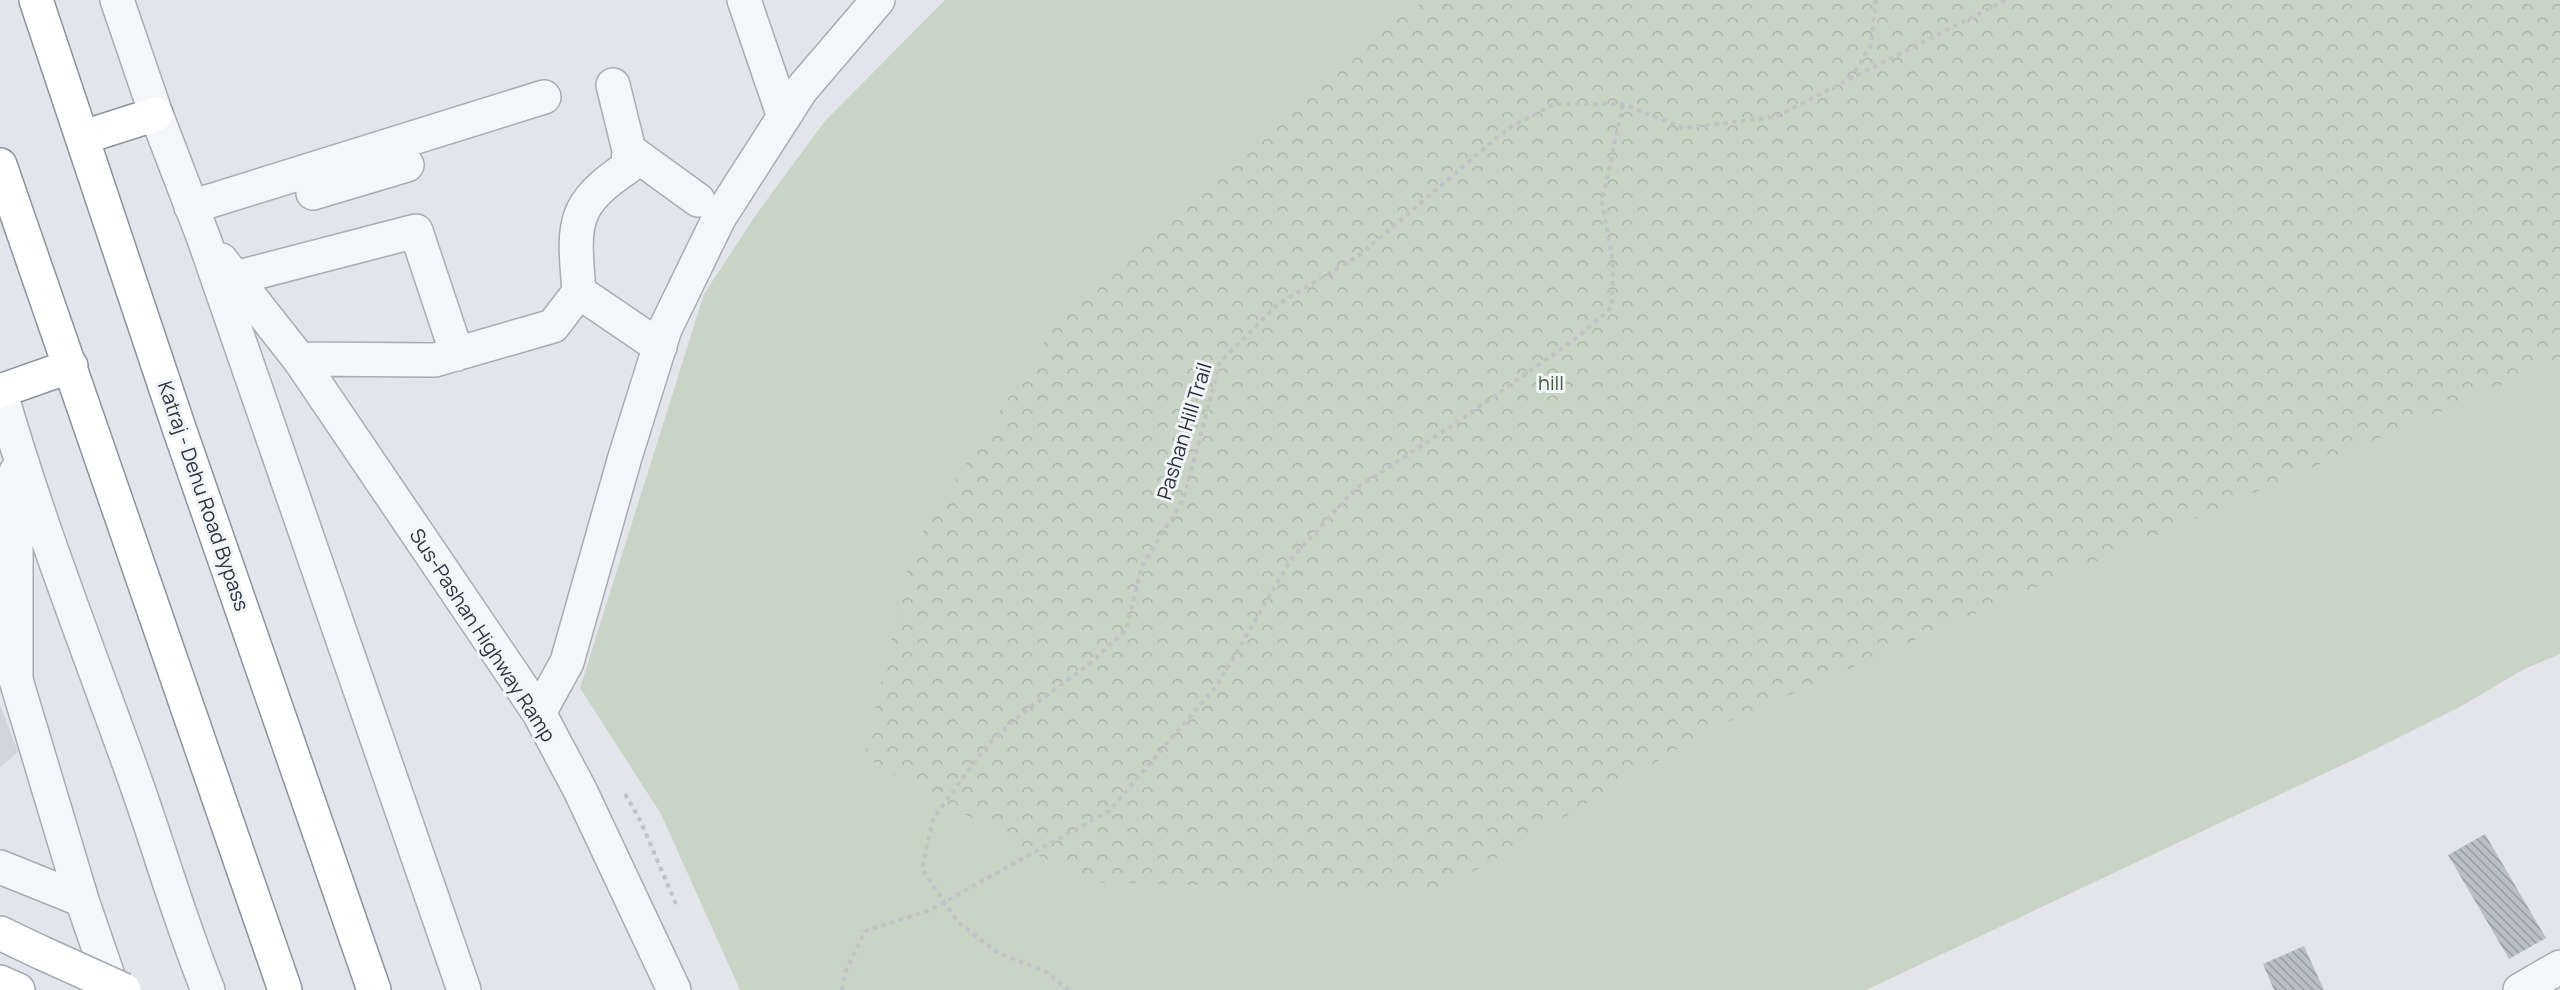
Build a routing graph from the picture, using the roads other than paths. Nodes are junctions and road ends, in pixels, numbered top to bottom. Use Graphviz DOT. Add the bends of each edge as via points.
graph roads {
  1 [pos="36,0"];
  2 [pos="117,0"];
  3 [pos="744,0"];
  4 [pos="878,0"];
  5 [pos="613,85"];
  6 [pos="544,97"];
  7 [pos="156,114"];
  8 [pos="784,117"];
  9 [pos="84,137"];
  10 [pos="629,150"];
  11 [pos="0,165"];
  12 [pos="407,165"];
  13 [pos="698,201"];
  14 [pos="198,224"];
  15 [pos="235,278"];
  16 [pos="579,292"];
  17 [pos="660,347"];
  18 [pos="457,354"];
  19 [pos="299,359"];
  20 [pos="71,366"];
  21 [pos="0,391"];
  22 [pos="16,449"];
  23 [pos="540,713"];
  24 [pos="0,867"];
  25 [pos="82,900"];
  26 [pos="0,933"];
  27 [pos="2560,967"];
  28 [pos="0,982"];
  29 [pos="18,990"];
  30 [pos="113,990"];
  31 [pos="124,990"];
  32 [pos="208,990"];
  33 [pos="285,990"];
  34 [pos="374,990"];
  35 [pos="464,990"];
  36 [pos="674,990"];
  37 [pos="2520,990"];
  1 -- 9 [label="main road, Katraj - Dehu Road Bypass"];
  2 -- 7 [label="street"];
  3 -- 8 [label="street"];
  4 -- 8 [label="street" via="801,90"];
  5 -- 10 [label="street"];
  6 -- 14 [label="street"];
  7 -- 9 [label="main road"];
  7 -- 14 [label="street"];
  8 -- 17 [label="street" via="719,218"];
  9 -- 34 [label="main road, Katraj - Dehu Road Bypass" via="179,428"];
  10 -- 13 [label="street"];
  10 -- 16 [label="street" via="628,167 589,197 579,215"];
  11 -- 20 [label="main road"];
  12 -- 14 [label="street"];
  14 -- 15 [label="street, Sus-Pashan Highway Ramp"];
  14 -- 35 [label="street"];
  15 -- 18 [label="street" via="417,231"];
  15 -- 19 [label="street, Sus-Pashan Highway Ramp"];
  16 -- 17 [label="street"];
  16 -- 18 [label="street" via="552,326"];
  17 -- 23 [label="street" via="567,662"];
  18 -- 19 [label="street" via="435,360"];
  19 -- 23 [label="street, Sus-Pashan Highway Ramp"];
  20 -- 21 [label="main road"];
  20 -- 33 [label="main road"];
  21 -- 22 [label="street"];
  22 -- 25 [label="street" via="16,680"];
  22 -- 32 [label="street"];
  23 -- 36 [label="street, Sus-Pashan Highway Ramp"];
  24 -- 25 [label="street"];
  25 -- 30 [label="street"];
  26 -- 31 [label="main road, bridge"];
  27 -- 37 [label="street"];
  28 -- 29 [label="main road"];
}
